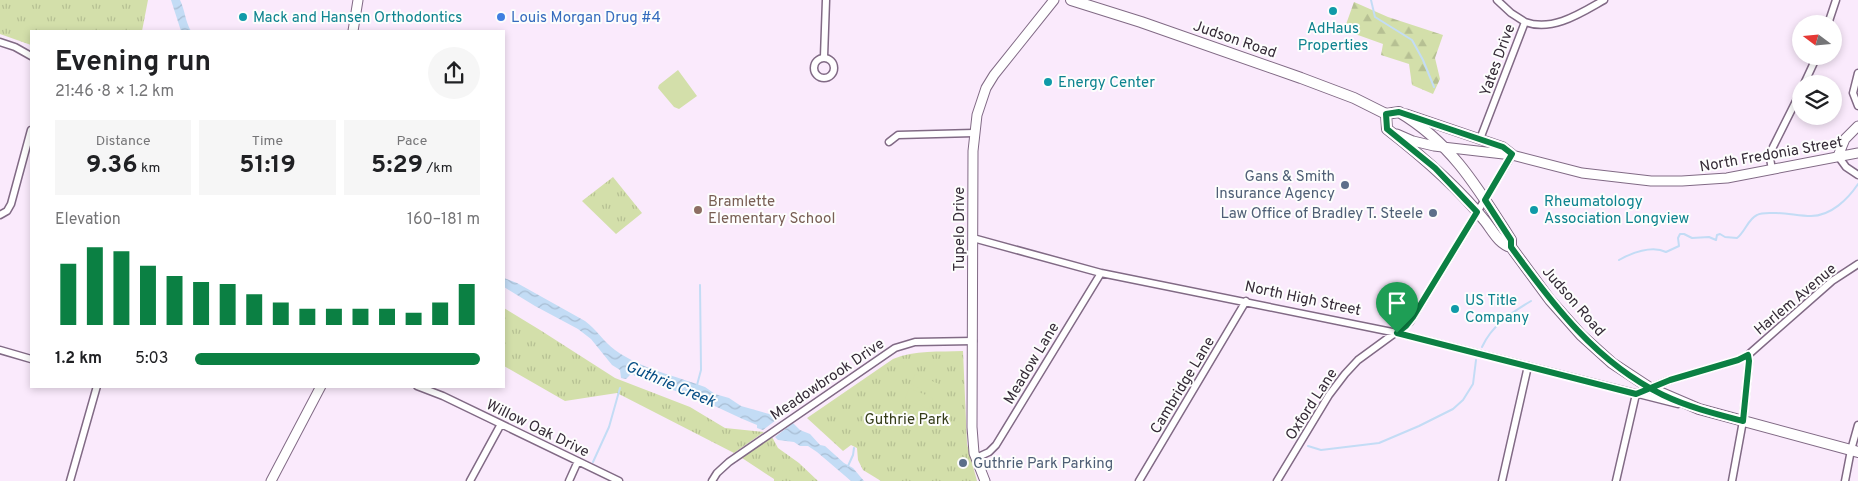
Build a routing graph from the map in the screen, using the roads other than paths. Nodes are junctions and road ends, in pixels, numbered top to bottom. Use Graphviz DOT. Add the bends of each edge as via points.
graph roads {
  1 [pos="358,0"];
  2 [pos="826,0"];
  3 [pos="1054,0"];
  4 [pos="1071,0"];
  5 [pos="1498,0"];
  6 [pos="1604,0"];
  7 [pos="1836,0"];
  8 [pos="1083,2"];
  9 [pos="1831,15"];
  10 [pos="1525,22"];
  11 [pos="353,30"];
  12 [pos="0,42"];
  13 [pos="30,55"];
  14 [pos="824,57"];
  15 [pos="1858,73"];
  16 [pos="1858,106"];
  17 [pos="1792,109"];
  18 [pos="1399,112"];
  19 [pos="1386,114"];
  20 [pos="1858,126"];
  21 [pos="1387,129"];
  22 [pos="974,133"];
  23 [pos="30,134"];
  24 [pos="1480,139"];
  25 [pos="889,142"];
  26 [pos="1447,148"];
  27 [pos="1858,153"];
  28 [pos="1512,154"];
  29 [pos="1838,156"];
  30 [pos="1772,170"];
  31 [pos="1858,175"];
  32 [pos="1485,200"];
  33 [pos="1477,212"];
  34 [pos="0,215"];
  35 [pos="973,238"];
  36 [pos="1511,247"];
  37 [pos="1858,264"];
  38 [pos="1100,273"];
  39 [pos="1246,301"];
  40 [pos="1397,333"];
  41 [pos="973,341"];
  42 [pos="0,350"];
  43 [pos="1748,355"];
  44 [pos="30,359"];
  45 [pos="1528,366"];
  46 [pos="96,388"];
  47 [pos="320,388"];
  48 [pos="422,388"];
  49 [pos="1650,388"];
  50 [pos="1636,394"];
  51 [pos="1699,409"];
  52 [pos="1743,421"];
  53 [pos="501,424"];
  54 [pos="1858,425"];
  55 [pos="1854,451"];
  56 [pos="976,458"];
  57 [pos="578,461"];
  58 [pos="70,481"];
  59 [pos="270,481"];
  60 [pos="470,481"];
  61 [pos="568,481"];
  62 [pos="620,481"];
  63 [pos="712,481"];
  64 [pos="985,481"];
  65 [pos="1139,481"];
  66 [pos="1277,481"];
  67 [pos="1502,481"];
  68 [pos="1616,481"];
  69 [pos="1732,481"];
  70 [pos="1844,481"];
  1 -- 11 [label="street"];
  2 -- 14 [label="street"];
  3 -- 22 [label="street, Tupelo Drive" via="989,82 979,106"];
  4 -- 8 [label="main road, Judson Road"];
  5 -- 10 [label="street, Yates Drive"];
  6 -- 10 [label="street" via="1550,26"];
  7 -- 9 [label="street"];
  8 -- 19 [label="main road, Judson Road" via="1301,78"];
  10 -- 24 [label="street, Yates Drive"];
  12 -- 13 [label="street"];
  15 -- 16 [label="street" via="1853,93"];
  17 -- 30 [label="street" via="1773,147 1770,158"];
  18 -- 19 [label="main road"];
  18 -- 24 [label="street, North Fredonia Street"];
  18 -- 26 [label="main road, Judson Road"];
  19 -- 21 [label="main road"];
  20 -- 29 [label="street" via="1845,139"];
  21 -- 26 [label="street, North Fredonia Street" via="1417,142"];
  21 -- 33 [label="main road, Judson Road" via="1435,168"];
  22 -- 25 [label="street" via="898,136"];
  22 -- 35 [label="street, Tupelo Drive"];
  23 -- 34 [label="street" via="11,204"];
  24 -- 28 [label="street, North Fredonia Street" via="1503,147"];
  26 -- 28 [label="street, North Fredonia Street"];
  26 -- 32 [label="main road, Judson Road"];
  27 -- 29 [label="street, North Fredonia Street"];
  28 -- 30 [label="street, North Fredonia Street" via="1587,174 1652,181 1712,180"];
  28 -- 32 [label="street, Oxford Lane"];
  29 -- 30 [label="street, North Fredonia Street"];
  29 -- 31 [label="street"];
  32 -- 33 [label="street, Oxford Lane"];
  32 -- 36 [label="main road, Judson Road" via="1511,240"];
  33 -- 36 [label="main road, Judson Road" via="1503,245"];
  33 -- 40 [label="street, Oxford Lane" via="1413,317"];
  35 -- 38 [label="street, North High Street"];
  35 -- 41 [label="street, Tupelo Drive"];
  36 -- 49 [label="main road, Judson Road" via="1580,335"];
  37 -- 43 [label="street, Harlem Avenue" via="1832,281"];
  38 -- 39 [label="street, North High Street"];
  38 -- 56 [label="street, Meadow Lane" via="996,445"];
  39 -- 40 [label="street, North High Street"];
  39 -- 65 [label="street, Cambridge Lane"];
  40 -- 45 [label="street, North High Street"];
  40 -- 66 [label="street, Oxford Lane" via="1358,360 1339,381"];
  41 -- 56 [label="street, Tupelo Drive" via="972,427"];
  41 -- 63 [label="street, Meadowbrook Drive" via="915,342 895,348 728,462"];
  42 -- 44 [label="street"];
  43 -- 49 [label="street, Harlem Avenue"];
  43 -- 52 [label="street"];
  45 -- 50 [label="street, North High Street"];
  45 -- 67 [label="street"];
  46 -- 58 [label="street"];
  47 -- 59 [label="street"];
  48 -- 53 [label="street, Willow Oak Drive"];
  49 -- 50 [label="street, Harlem Avenue"];
  49 -- 51 [label="main road, Judson Road"];
  50 -- 51 [label="street, North High Street"];
  50 -- 68 [label="street"];
  51 -- 52 [label="main road, North High Street"];
  52 -- 55 [label="main road, North High Street"];
  52 -- 69 [label="street"];
  53 -- 57 [label="street, Willow Oak Drive"];
  53 -- 60 [label="street"];
  54 -- 55 [label="street"];
  55 -- 70 [label="street"];
  56 -- 64 [label="street, Tupelo Drive"];
  57 -- 61 [label="street"];
  57 -- 62 [label="street, Willow Oak Drive"];
}
